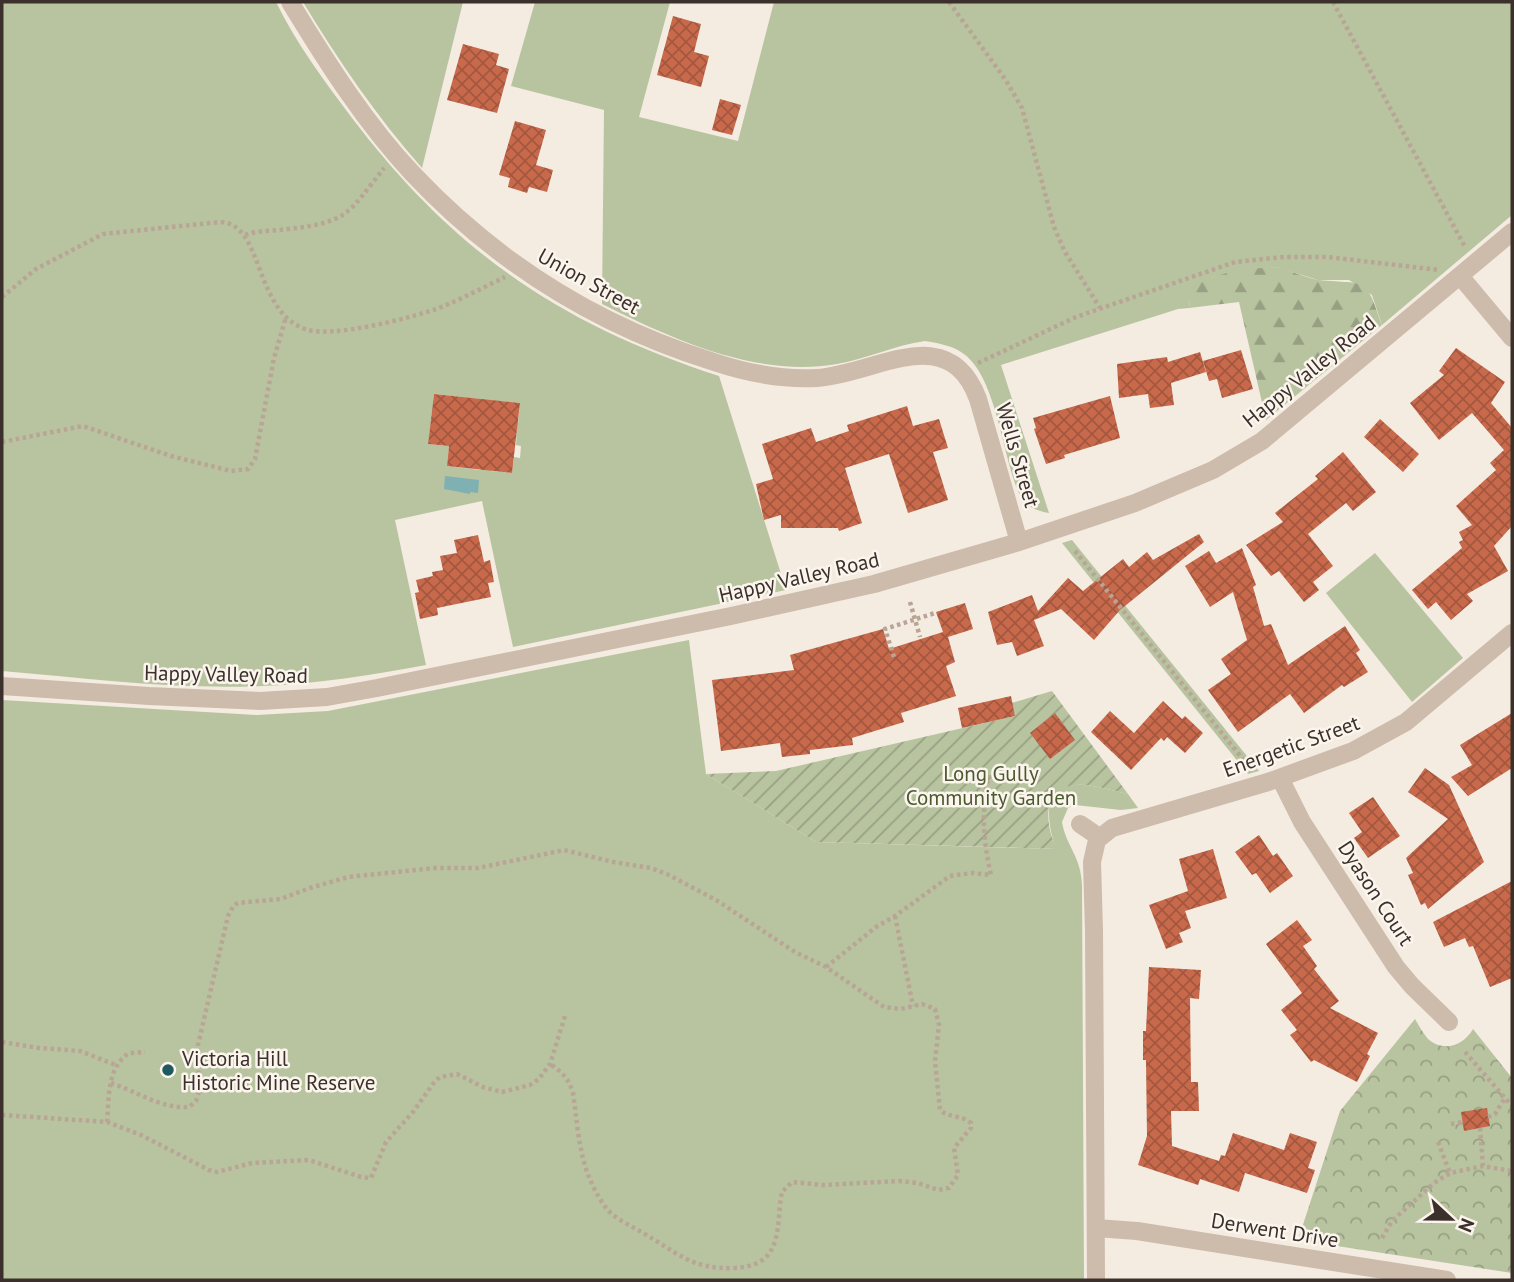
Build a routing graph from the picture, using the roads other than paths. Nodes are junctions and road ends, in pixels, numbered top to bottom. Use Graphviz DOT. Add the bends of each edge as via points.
graph roads {
  1 [pos="290,2"];
  2 [pos="1512,232"];
  3 [pos="1460,276"];
  4 [pos="1512,338"];
  5 [pos="967,377"];
  6 [pos="1019,542"];
  7 [pos="1512,633"];
  8 [pos="2,686"];
  9 [pos="1280,778"];
  10 [pos="1080,824"];
  11 [pos="1099,837"];
  12 [pos="1449,1022"];
  13 [pos="1096,1228"];
  14 [pos="1096,1280"];
  15 [pos="1447,1280"];
  1 -- 5 [label="street, Union Street" via="353,99 396,154 443,204 553,290 629,331 753,373 819,378 917,355 940,357"];
  2 -- 3 [label="street, Happy Valley Road"];
  3 -- 4 [label="street"];
  3 -- 6 [label="street, Happy Valley Road" via="1236,458 1171,489"];
  5 -- 6 [label="street, Wells Street" via="978,399"];
  6 -- 8 [label="street, Happy Valley Road" via="874,584 348,694 260,701"];
  7 -- 9 [label="street, Energetic Street" via="1406,722 1353,751"];
  9 -- 11 [label="street, Energetic Street" via="1112,828"];
  9 -- 12 [label="street, Dyason Court" via="1302,822 1403,976"];
  10 -- 11 [label="street"];
  11 -- 13 [label="street" via="1092,862"];
  13 -- 14 [label="street"];
  13 -- 15 [label="street, Derwent Drive"];
}
